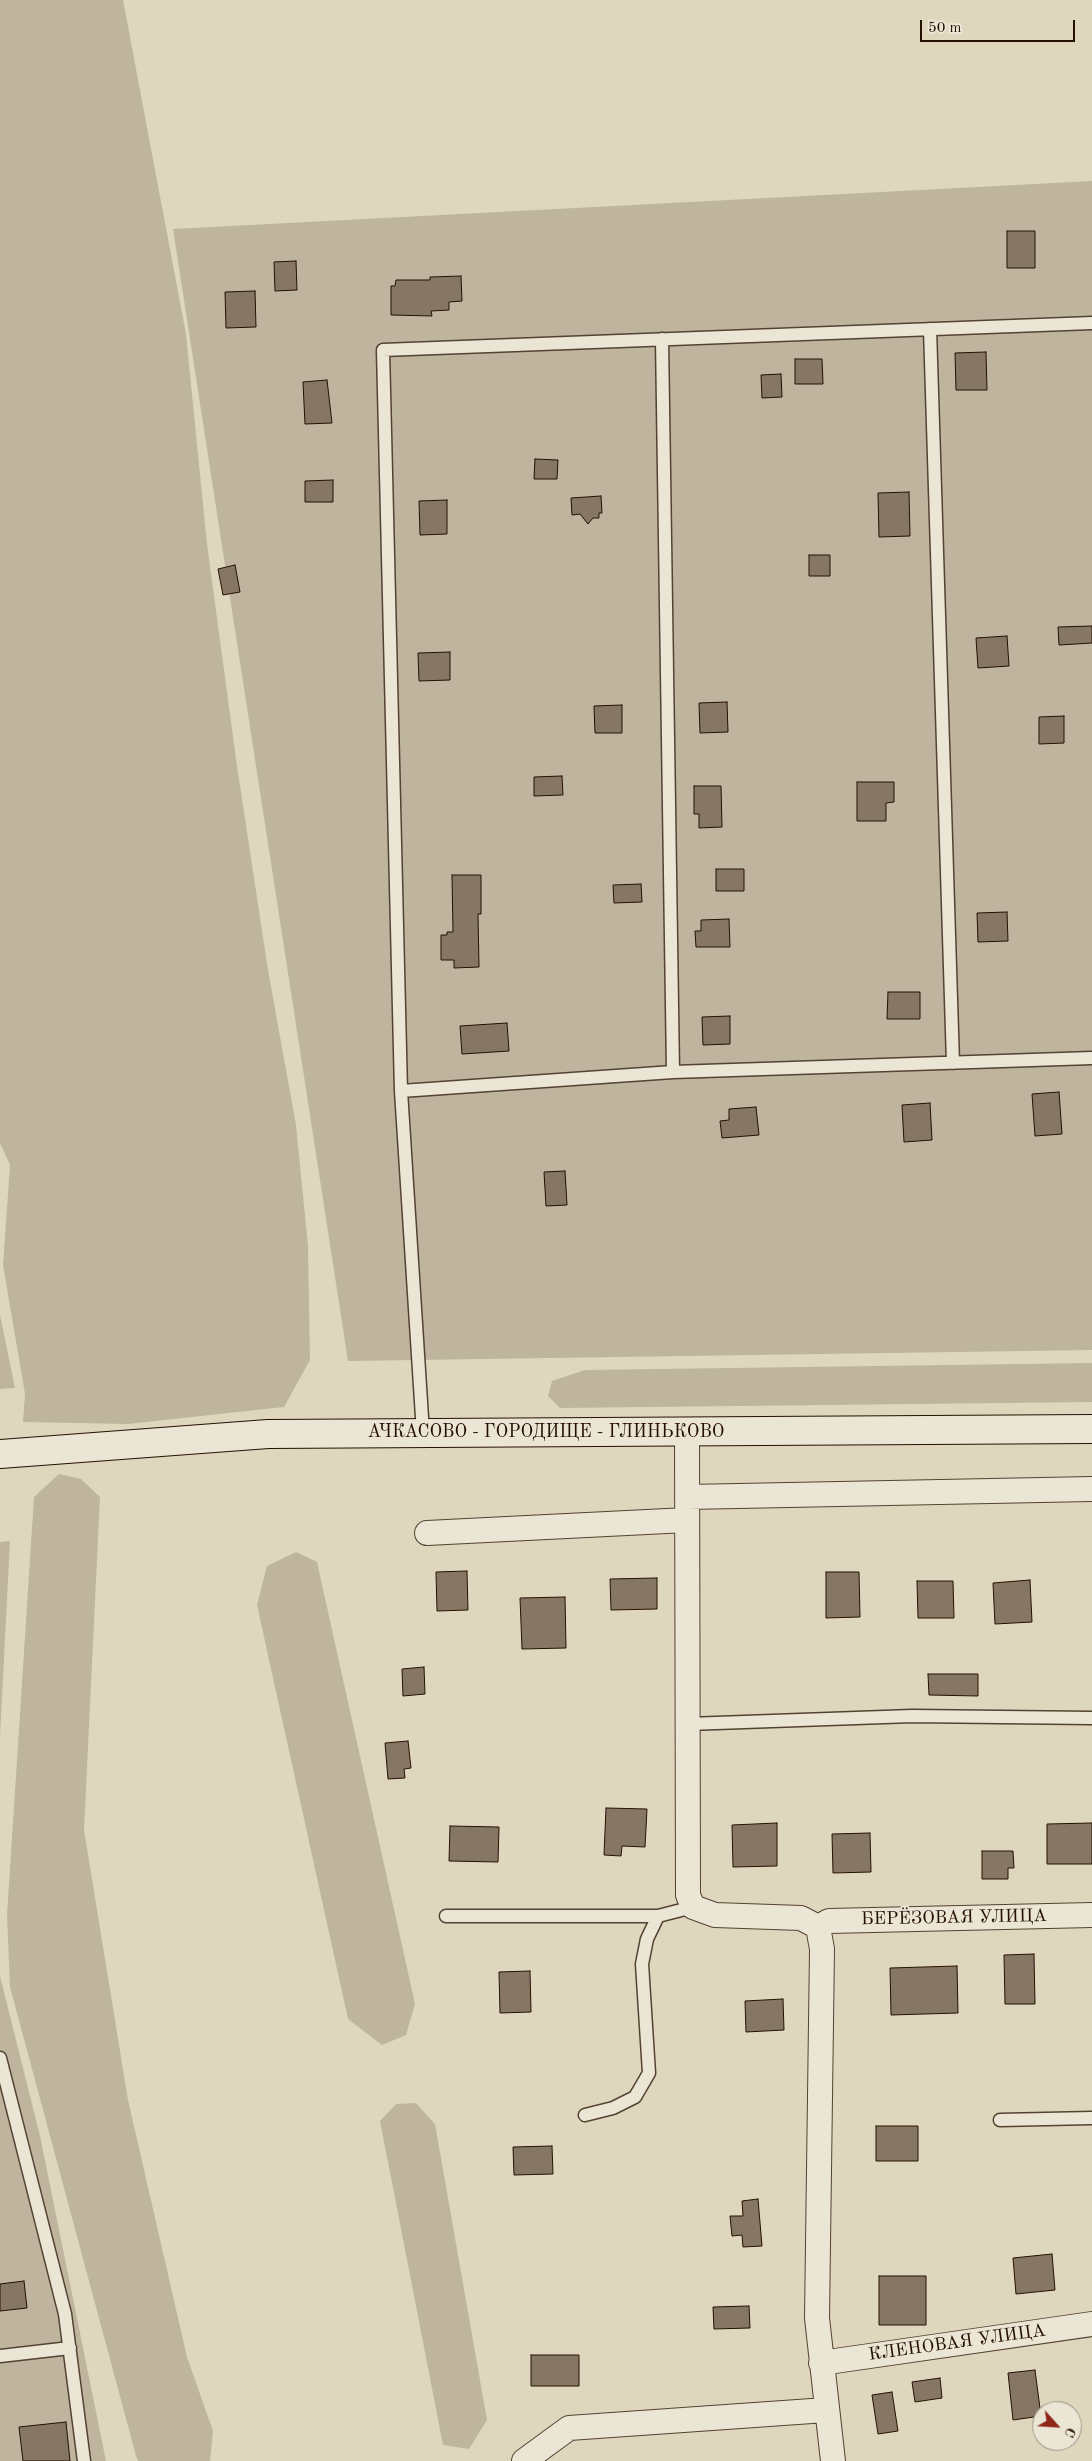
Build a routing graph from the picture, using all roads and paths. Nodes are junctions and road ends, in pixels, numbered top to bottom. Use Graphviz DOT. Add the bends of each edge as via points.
graph roads {
  1 [pos="1092,323"];
  2 [pos="930,329"];
  3 [pos="662,339"];
  4 [pos="1092,1058"];
  5 [pos="953,1063"];
  6 [pos="673,1072"];
  7 [pos="401,1091"];
  8 [pos="1092,1429"];
  9 [pos="687,1431"];
  10 [pos="422,1433"];
  11 [pos="0,1454"];
  12 [pos="1092,1488"];
  13 [pos="687,1497"];
  14 [pos="687,1520"];
  15 [pos="428,1532"];
  16 [pos="1092,1718"];
  17 [pos="688,1724"];
  18 [pos="693,1907"];
  19 [pos="1092,1915"];
  20 [pos="446,1916"];
  21 [pos="658,1916"];
  22 [pos="818,1927"];
  23 [pos="0,2058"];
  24 [pos="585,2115"];
  25 [pos="1092,2118"];
  26 [pos="1000,2120"];
  27 [pos="1092,2324"];
  28 [pos="70,2348"];
  29 [pos="0,2356"];
  30 [pos="821,2363"];
  31 [pos="826,2410"];
  32 [pos="84,2461"];
  33 [pos="524,2461"];
  34 [pos="833,2461"];
  1 -- 2 [label="lane"];
  2 -- 3 [label="lane"];
  2 -- 5 [label="lane"];
  3 -- 6 [label="lane"];
  3 -- 7 [label="lane" via="382,350"];
  4 -- 5 [label="lane"];
  5 -- 6 [label="lane"];
  6 -- 7 [label="lane"];
  7 -- 10 [label="lane"];
  8 -- 9 [label="street, АЧКАСОВО - ГОРОДИЩЕ - ГЛИНЬКОВО"];
  9 -- 10 [label="street, АЧКАСОВО - ГОРОДИЩЕ - ГЛИНЬКОВО"];
  9 -- 13 [label="street"];
  10 -- 11 [label="street, АЧКАСОВО - ГОРОДИЩЕ - ГЛИНЬКОВО" via="268,1434"];
  12 -- 13 [label="street"];
  13 -- 14 [label="street"];
  14 -- 15 [label="street"];
  14 -- 17 [label="street"];
  16 -- 17 [label="lane" via="912,1716"];
  17 -- 18 [label="street" via="688,1895"];
  18 -- 21 [label="lane"];
  18 -- 22 [label="street" via="715,1915 802,1918"];
  19 -- 22 [label="street, БЕРЁЗОВАЯ УЛИЦА" via="829,1921"];
  20 -- 21 [label="lane"];
  21 -- 24 [label="lane" via="647,1939 642,1964 649,2073 635,2097 613,2108"];
  22 -- 30 [label="street" via="822,1949 817,2318"];
  23 -- 28 [label="lane" via="65,2314"];
  25 -- 26 [label="lane"];
  27 -- 30 [label="street, КЛЕНОВАЯ УЛИЦА"];
  28 -- 29 [label="lane"];
  28 -- 32 [label="lane"];
  30 -- 31 [label="street"];
  31 -- 33 [label="street" via="569,2428"];
  31 -- 34 [label="street"];
}
